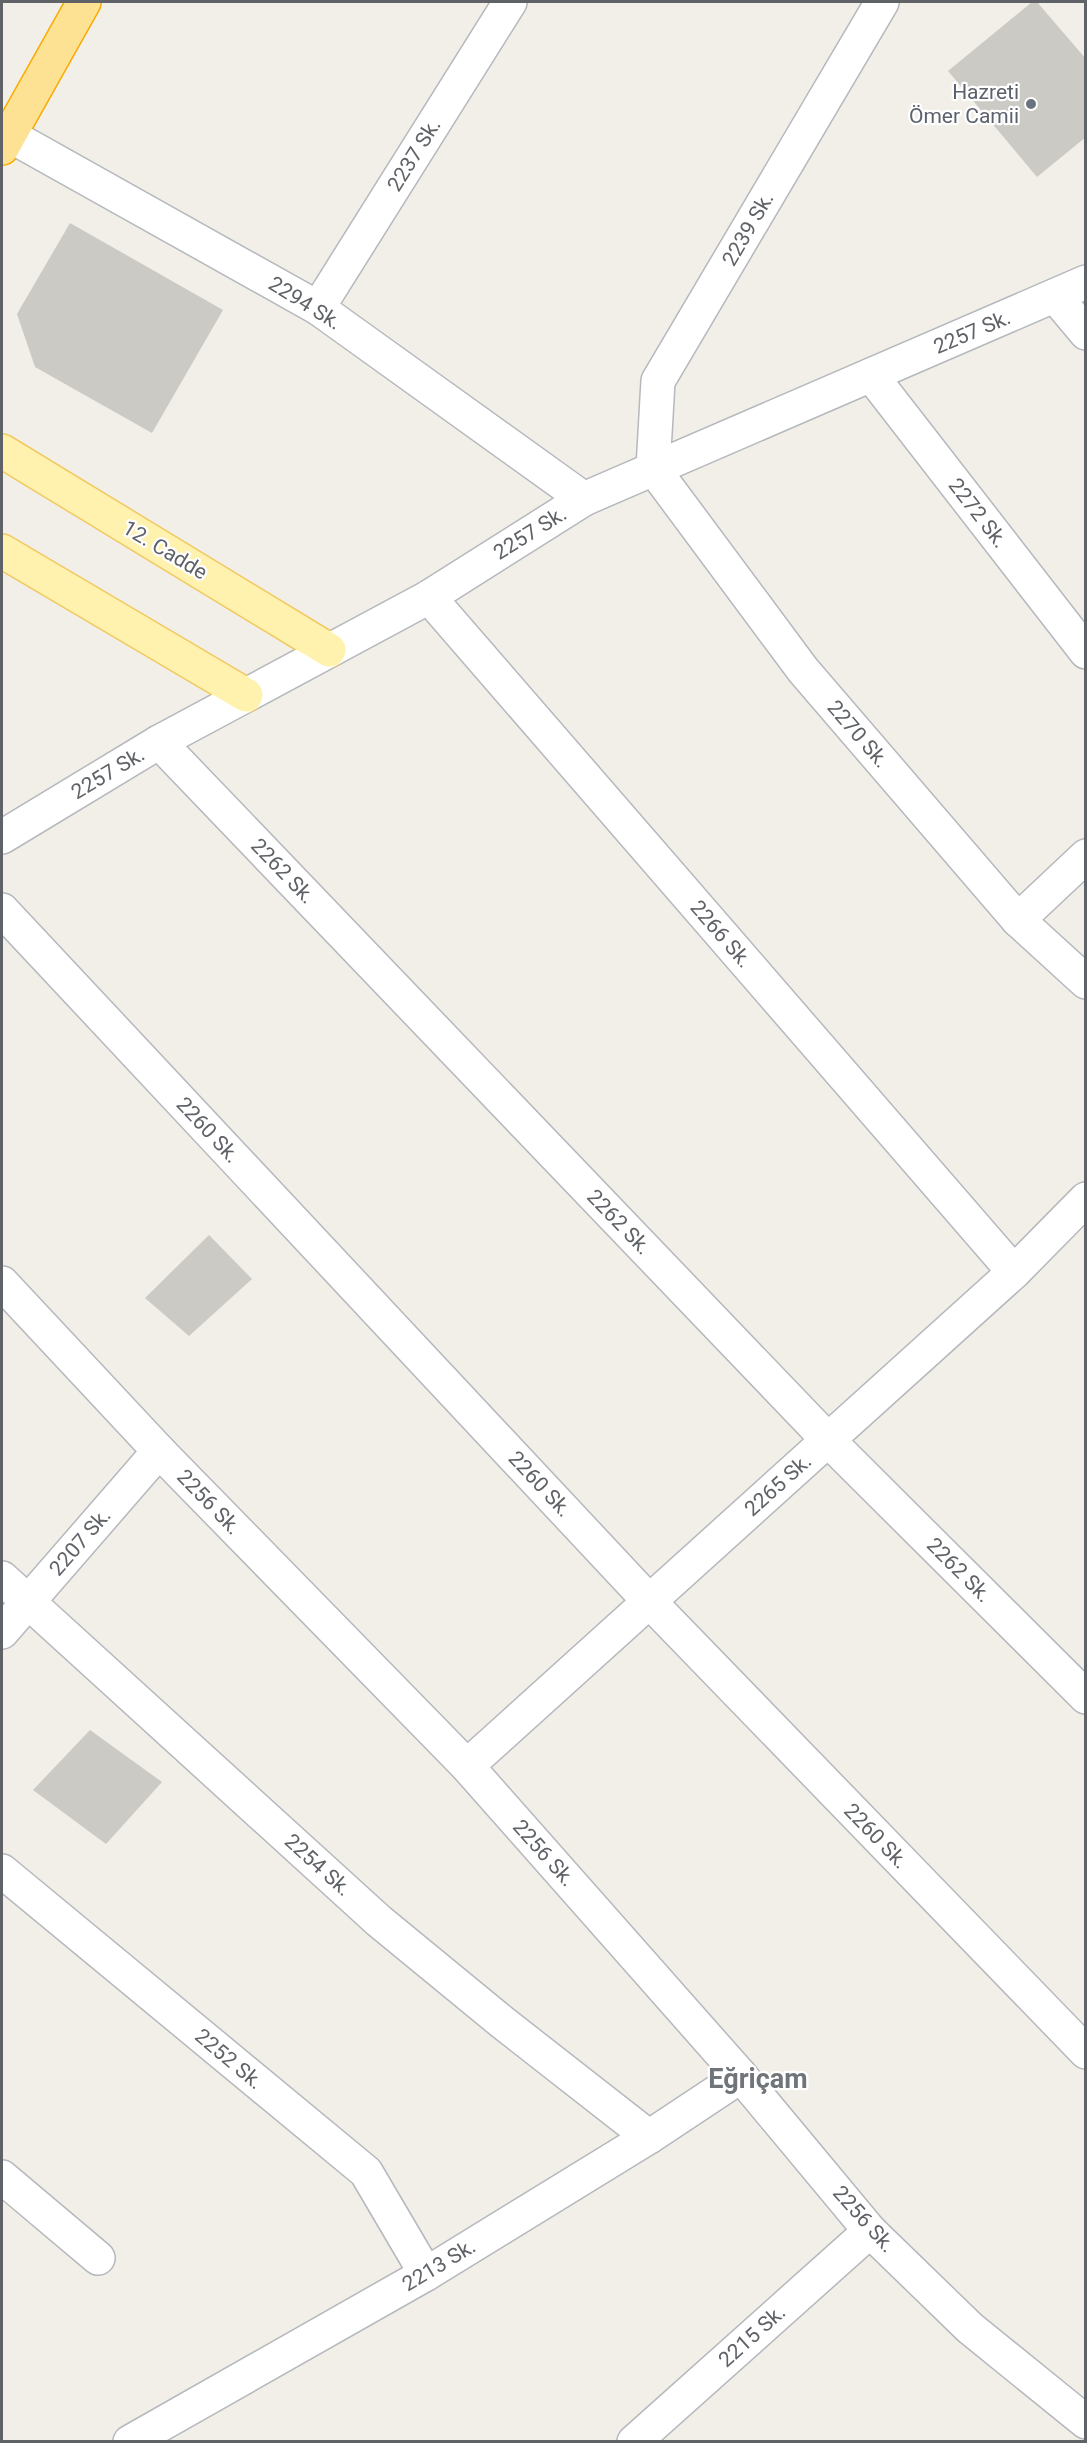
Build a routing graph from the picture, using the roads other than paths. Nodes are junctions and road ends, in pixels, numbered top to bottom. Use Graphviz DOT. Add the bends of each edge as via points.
graph roads {
  1 [pos="84,2"];
  2 [pos="510,2"];
  3 [pos="882,2"];
  4 [pos="5,141"];
  5 [pos="1086,282"];
  6 [pos="1055,296"];
  7 [pos="318,308"];
  8 [pos="1086,333"];
  9 [pos="871,375"];
  10 [pos="2,451"];
  11 [pos="653,468"];
  12 [pos="584,499"];
  13 [pos="2,550"];
  14 [pos="429,597"];
  15 [pos="329,650"];
  16 [pos="1086,652"];
  17 [pos="246,695"];
  18 [pos="159,742"];
  19 [pos="2,837"];
  20 [pos="1086,856"];
  21 [pos="2,910"];
  22 [pos="1018,920"];
  23 [pos="1086,982"];
  24 [pos="1086,1199"];
  25 [pos="1014,1272"];
  26 [pos="2,1283"];
  27 [pos="828,1440"];
  28 [pos="159,1451"];
  29 [pos="2,1578"];
  30 [pos="28,1601"];
  31 [pos="649,1601"];
  32 [pos="2,1632"];
  33 [pos="1086,1697"];
  34 [pos="467,1766"];
  35 [pos="2,1871"];
  36 [pos="1086,2052"];
  37 [pos="741,2076"];
  38 [pos="649,2137"];
  39 [pos="2,2176"];
  40 [pos="870,2230"];
  41 [pos="98,2258"];
  42 [pos="426,2274"];
  43 [pos="1086,2422"];
  44 [pos="130,2442"];
  45 [pos="634,2442"];
  1 -- 4 [label="highway"];
  2 -- 7 [label="street, 2237 Sk."];
  3 -- 11 [label="street, 2239 Sk." via="658,381"];
  4 -- 7 [label="street, 2294 Sk."];
  5 -- 6 [label="street, 2257 Sk."];
  6 -- 8 [label="street"];
  6 -- 9 [label="street, 2257 Sk."];
  7 -- 12 [label="street, 2294 Sk."];
  9 -- 11 [label="street, 2257 Sk."];
  9 -- 16 [label="street, 2272 Sk."];
  10 -- 15 [label="main road, 12. Cadde"];
  11 -- 12 [label="street, 2257 Sk."];
  11 -- 22 [label="street, 2270 Sk." via="803,670"];
  12 -- 14 [label="street, 2257 Sk."];
  13 -- 17 [label="main road"];
  14 -- 15 [label="street, 2257 Sk."];
  14 -- 25 [label="street, 2266 Sk."];
  15 -- 17 [label="street, 2257 Sk."];
  17 -- 18 [label="street, 2257 Sk."];
  18 -- 19 [label="street, 2257 Sk."];
  18 -- 27 [label="street, 2262 Sk."];
  20 -- 22 [label="street"];
  21 -- 31 [label="street, 2260 Sk."];
  22 -- 23 [label="street, 2270 Sk."];
  24 -- 25 [label="street, 2265 Sk."];
  25 -- 27 [label="street, 2265 Sk."];
  26 -- 28 [label="street, 2256 Sk."];
  27 -- 31 [label="street, 2265 Sk."];
  27 -- 33 [label="street, 2262 Sk."];
  28 -- 30 [label="street, 2207 Sk."];
  28 -- 34 [label="street, 2256 Sk."];
  29 -- 30 [label="street, 2254 Sk."];
  30 -- 32 [label="street, 2207 Sk."];
  30 -- 38 [label="street, 2254 Sk." via="379,1921"];
  31 -- 34 [label="street, 2265 Sk."];
  31 -- 36 [label="street, 2260 Sk."];
  34 -- 37 [label="street, 2256 Sk."];
  35 -- 42 [label="street, 2252 Sk." via="366,2172"];
  37 -- 38 [label="street, 2213 Sk."];
  37 -- 40 [label="street, 2256 Sk."];
  38 -- 42 [label="street, 2213 Sk."];
  39 -- 41 [label="street"];
  40 -- 43 [label="street, 2256 Sk." via="970,2328"];
  40 -- 45 [label="street, 2215 Sk."];
  42 -- 44 [label="street, 2213 Sk."];
}
